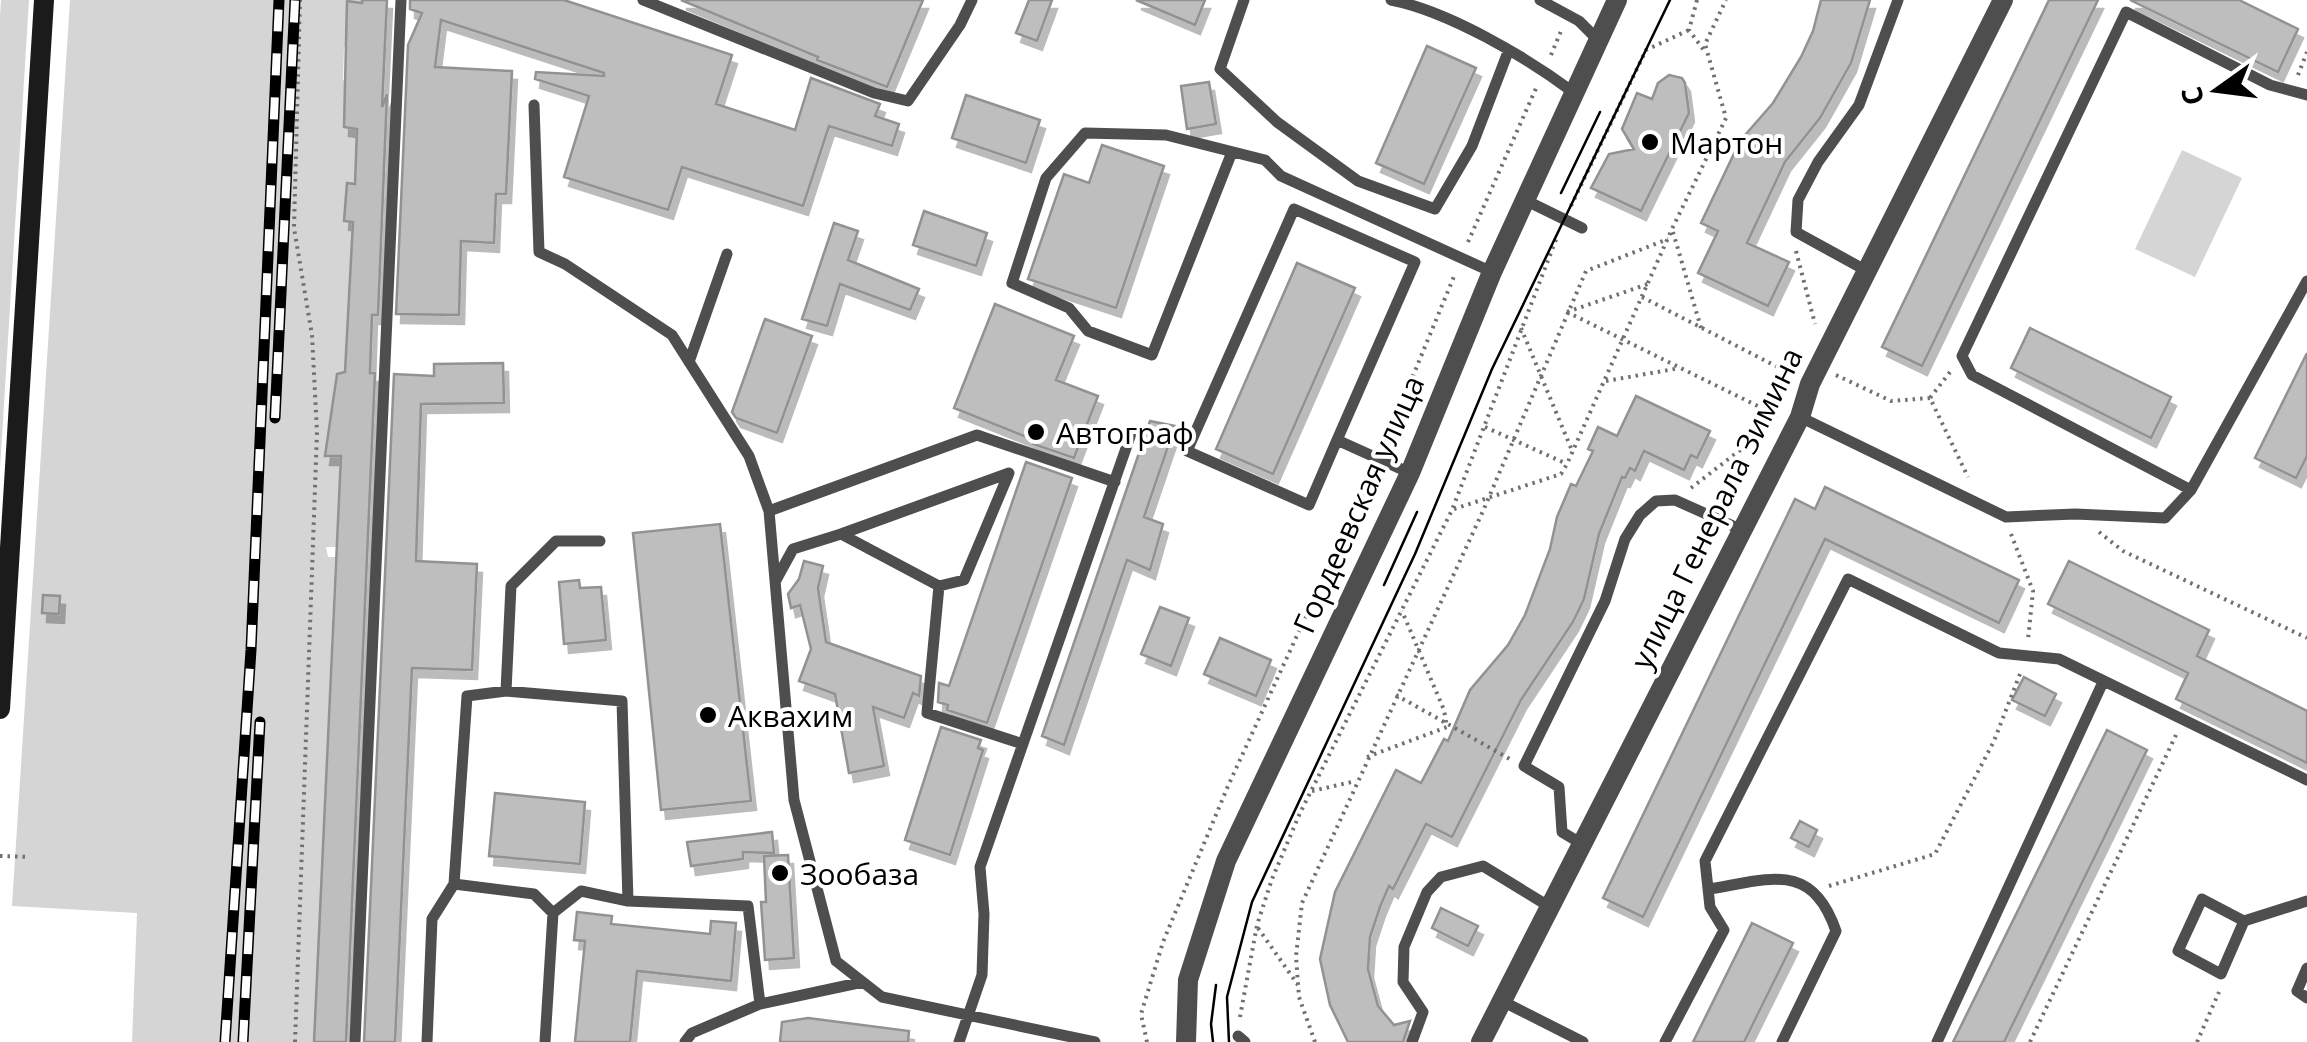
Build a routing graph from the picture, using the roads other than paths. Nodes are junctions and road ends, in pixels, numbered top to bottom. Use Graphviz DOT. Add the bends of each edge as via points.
graph roads {
  1 [pos="44,0"];
  2 [pos="401,0"];
  3 [pos="644,0"];
  4 [pos="972,0"];
  5 [pos="1244,0"];
  6 [pos="1391,0"];
  7 [pos="1540,0"];
  8 [pos="1617,0"];
  9 [pos="1898,0"];
  10 [pos="2003,0"];
  11 [pos="1597,39"];
  12 [pos="1508,52"];
  13 [pos="1573,92"];
  14 [pos="2307,95"];
  15 [pos="534,105"];
  16 [pos="1232,152"];
  17 [pos="1524,200"];
  18 [pos="1582,228"];
  19 [pos="727,254"];
  20 [pos="1867,271"];
  21 [pos="1492,272"];
  22 [pos="2307,281"];
  23 [pos="689,362"];
  24 [pos="1800,417"];
  25 [pos="1132,431"];
  26 [pos="1337,440"];
  27 [pos="1410,473"];
  28 [pos="1115,482"];
  29 [pos="2192,490"];
  30 [pos="769,511"];
  31 [pos="1742,530"];
  32 [pos="841,534"];
  33 [pos="600,540"];
  34 [pos="775,581"];
  35 [pos="939,586"];
  36 [pos="2104,682"];
  37 [pos="506,691"];
  38 [pos="0,709"];
  39 [pos="1023,744"];
  40 [pos="2307,780"];
  41 [pos="1582,844"];
  42 [pos="454,884"];
  43 [pos="1710,889"];
  44 [pos="628,901"];
  45 [pos="2307,901"];
  46 [pos="1550,907"];
  47 [pos="553,913"];
  48 [pos="2244,921"];
  49 [pos="2307,968"];
  50 [pos="863,982"];
  51 [pos="2307,998"];
  52 [pos="1502,1001"];
  53 [pos="760,1004"];
  54 [pos="968,1015"];
  55 [pos="355,1042"];
  56 [pos="427,1042"];
  57 [pos="545,1042"];
  58 [pos="685,1042"];
  59 [pos="959,1042"];
  60 [pos="1095,1042"];
  61 [pos="1186,1042"];
  62 [pos="1412,1042"];
  63 [pos="1481,1042"];
  64 [pos="1583,1042"];
  65 [pos="1665,1042"];
  66 [pos="1782,1042"];
  67 [pos="1937,1042"];
  1 -- 38 [label="main road"];
  2 -- 55 [label="lane"];
  3 -- 4 [label="lane" via="908,101"];
  5 -- 12 [label="lane" via="1220,69 1276,122 1358,181 1435,209 1472,146"];
  6 -- 12 [label="lane" via="1421,6"];
  7 -- 11 [label="lane"];
  8 -- 11 [label="street, Гордеевская улица"];
  9 -- 20 [label="lane" via="1860,105 1798,200 1796,232"];
  10 -- 20 [label="street, улица Генерала Зимина"];
  11 -- 13 [label="street, Гордеевская улица"];
  12 -- 13 [label="lane"];
  13 -- 17 [label="street, Гордеевская улица"];
  14 -- 29 [label="lane" via="2270,85 2126,12 1962,356 1972,374"];
  15 -- 23 [label="lane" via="539,252 672,335"];
  16 -- 16 [label="lane" via="1166,135 1085,133 1046,178 1012,283 1069,308 1088,331 1152,355"];
  16 -- 21 [label="lane" via="1265,160 1281,176"];
  17 -- 18 [label="lane"];
  17 -- 21 [label="street, Гордеевская улица"];
  19 -- 23 [label="lane"];
  20 -- 24 [label="street, улица Генерала Зимина"];
  21 -- 27 [label="street, Гордеевская улица"];
  22 -- 29 [label="lane"];
  23 -- 30 [label="lane" via="749,456"];
  24 -- 29 [label="lane" via="2006,517 2165,518"];
  24 -- 31 [label="street, улица Генерала Зимина"];
  25 -- 28 [label="lane"];
  26 -- 26 [label="lane" via="1308,505 1187,452 1294,208 1415,262"];
  26 -- 27 [label="lane"];
  27 -- 61 [label="street, Гордеевская улица" via="1226,861 1188,980"];
  28 -- 30 [label="lane" via="978,436"];
  28 -- 39 [label="lane"];
  30 -- 34 [label="lane"];
  31 -- 41 [label="street, улица Генерала Зимина"];
  31 -- 41 [label="lane" via="1675,500 1656,501 1625,540 1606,601 1524,766 1560,787 1562,832"];
  32 -- 34 [label="lane" via="792,549"];
  32 -- 35 [label="lane"];
  32 -- 35 [label="lane" via="1009,473 964,580"];
  33 -- 37 [label="lane" via="556,542 510,586"];
  34 -- 50 [label="lane" via="794,800 836,960"];
  35 -- 39 [label="lane" via="927,714"];
  36 -- 40 [label="lane"];
  36 -- 43 [label="lane" via="2059,659 1999,653 1848,579 1705,861"];
  36 -- 67 [label="lane"];
  37 -- 42 [label="lane" via="467,696"];
  37 -- 44 [label="lane" via="622,702"];
  39 -- 54 [label="lane" via="980,867 982,975"];
  41 -- 46 [label="street, улица Генерала Зимина"];
  42 -- 47 [label="lane" via="534,894"];
  42 -- 56 [label="lane" via="432,918"];
  43 -- 65 [label="lane" via="1710,907 1724,930"];
  43 -- 66 [label="lane" via="1787,877 1815,890 1828,907 1836,931"];
  44 -- 47 [label="lane" via="581,890"];
  44 -- 53 [label="lane" via="748,906"];
  45 -- 48 [label="lane"];
  46 -- 52 [label="street, улица Генерала Зимина"];
  46 -- 62 [label="lane" via="1483,866 1441,877 1427,892 1404,946 1403,982 1423,1012"];
  47 -- 57 [label="lane"];
  48 -- 48 [label="lane" via="2221,974 2178,951 2202,899"];
  49 -- 51 [label="lane" via="2297,991"];
  50 -- 53 [label="lane"];
  50 -- 54 [label="lane" via="882,997"];
  52 -- 63 [label="street, улица Генерала Зимина"];
  52 -- 64 [label="lane"];
  53 -- 58 [label="lane"];
  54 -- 59 [label="lane"];
  54 -- 60 [label="lane"];
}
